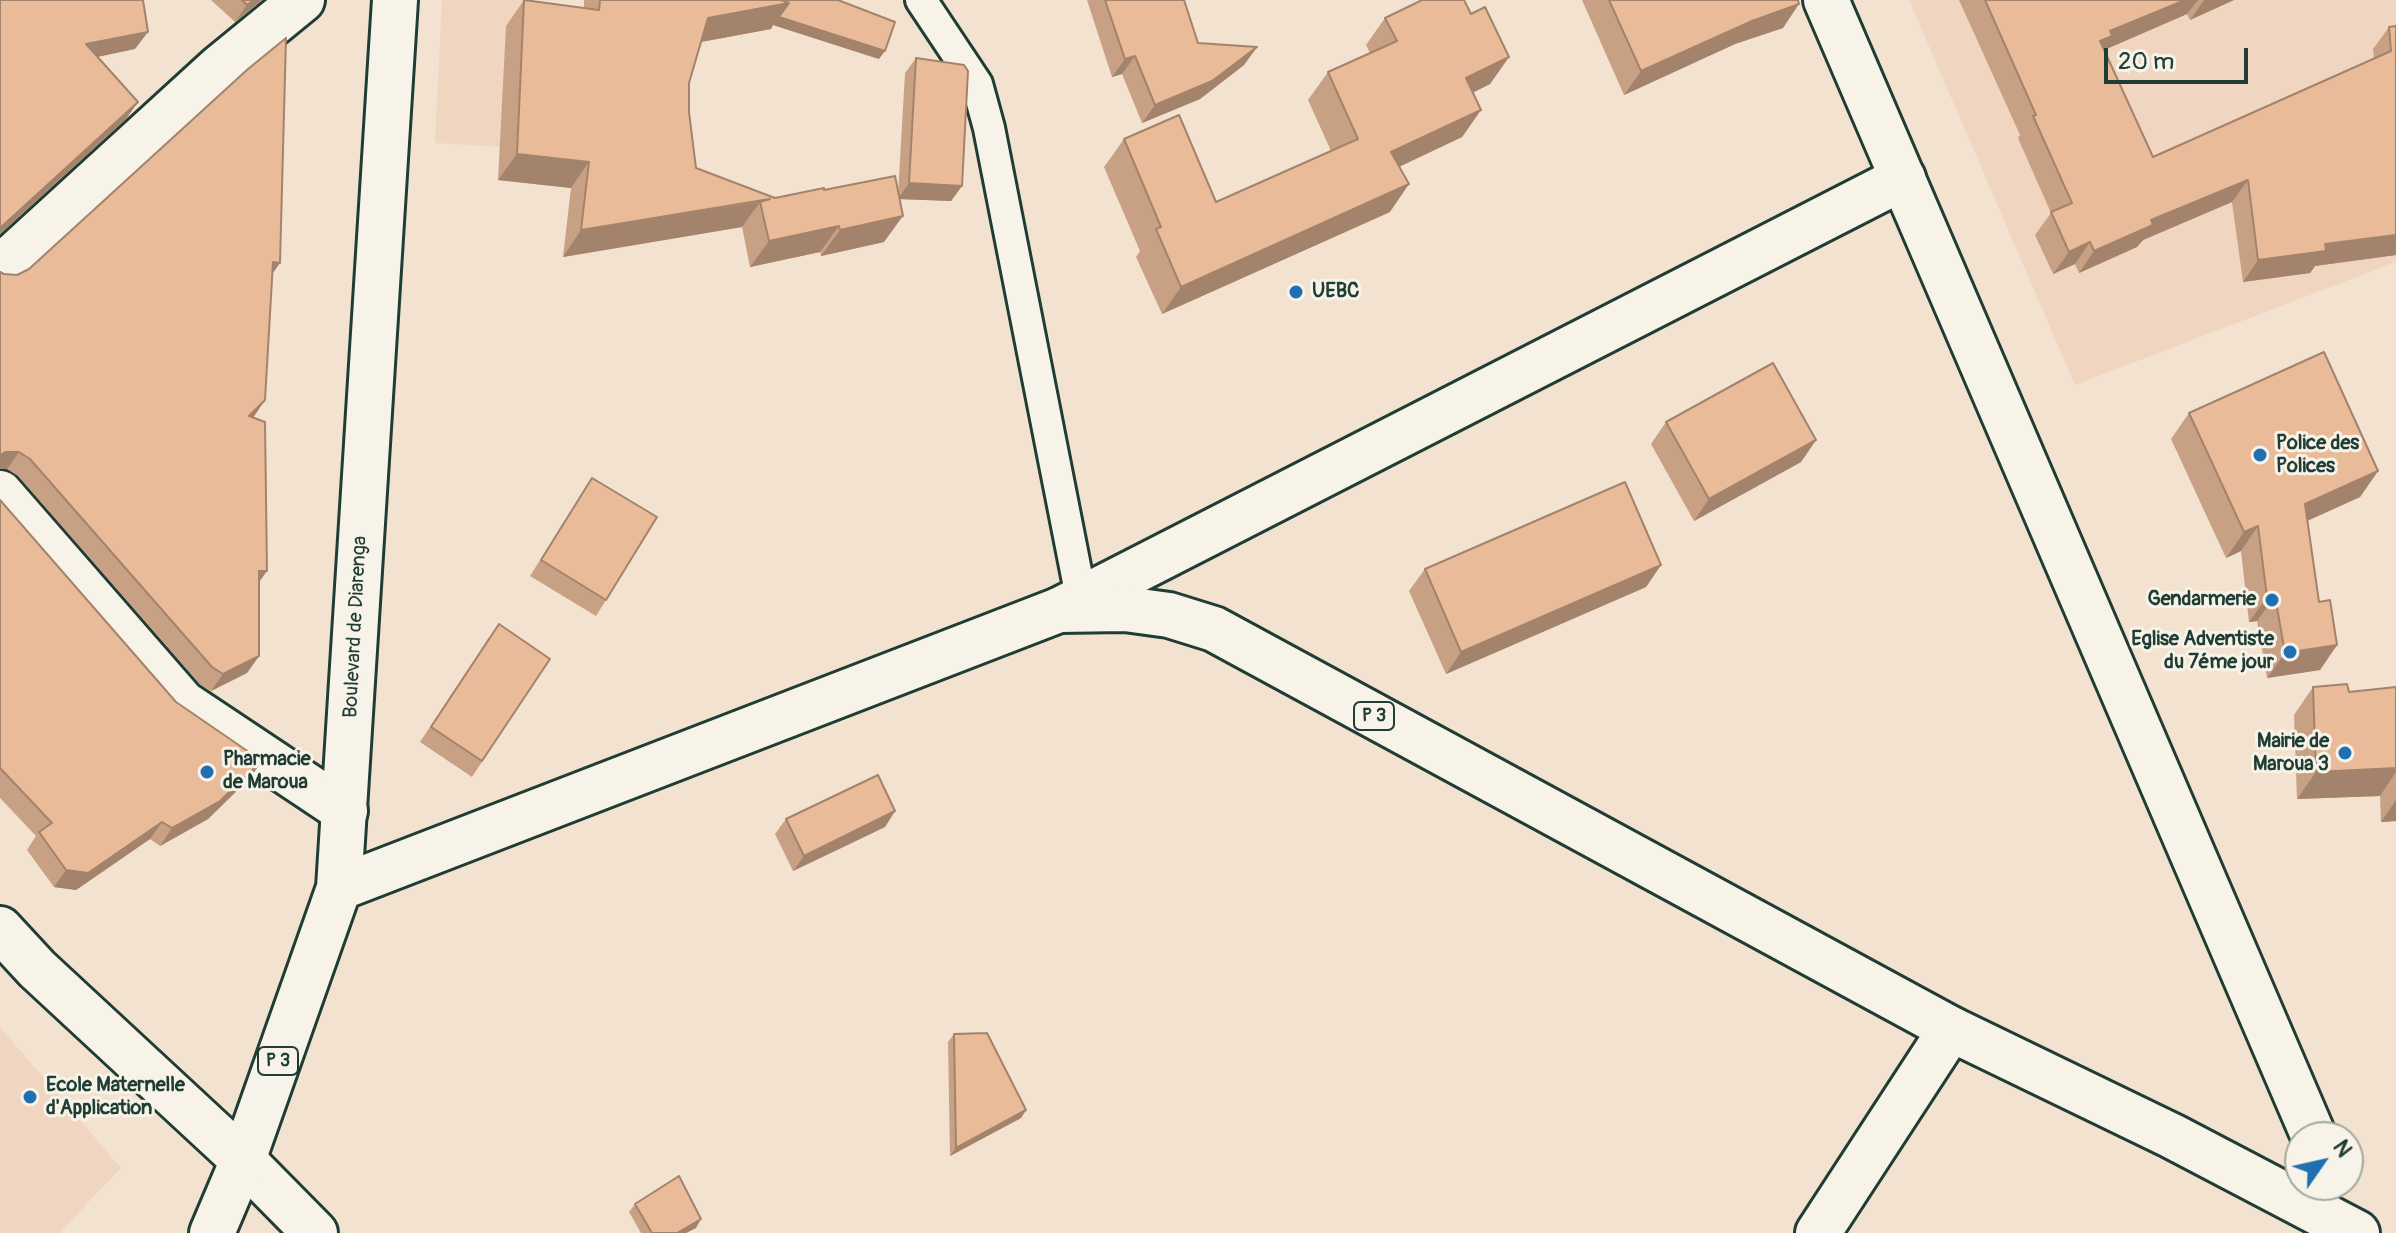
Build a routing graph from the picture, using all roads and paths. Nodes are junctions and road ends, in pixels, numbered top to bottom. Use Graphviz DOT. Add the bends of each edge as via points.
graph roads {
  1 [pos="302,0"];
  2 [pos="395,0"];
  3 [pos="921,0"];
  4 [pos="1826,0"];
  5 [pos="1903,178"];
  6 [pos="0,268"];
  7 [pos="0,493"];
  8 [pos="1070,604"];
  9 [pos="345,811"];
  10 [pos="339,888"];
  11 [pos="0,929"];
  12 [pos="1951,1029"];
  13 [pos="2307,1121"];
  14 [pos="243,1160"];
  15 [pos="2342,1201"];
  16 [pos="2356,1232"];
  17 [pos="212,1233"];
  18 [pos="315,1233"];
  19 [pos="1818,1233"];
  1 -- 6 [label="main road" via="220,67"];
  2 -- 9 [label="main road, Boulevard de Diarenga"];
  3 -- 8 [label="lane" via="977,84 989,128"];
  4 -- 5 [label="main road"];
  5 -- 8 [label="main road"];
  5 -- 13 [label="main road"];
  7 -- 9 [label="main road" via="183,703"];
  8 -- 10 [label="main road, P 3"];
  8 -- 12 [label="main road, P 3" via="1169,615 1214,629"];
  9 -- 10 [label="main road, Boulevard de Diarenga"];
  10 -- 14 [label="main road, Boulevard de Diarenga / P 3"];
  11 -- 14 [label="main road"];
  12 -- 16 [label="main road, P 3"];
  12 -- 19 [label="main road"];
  14 -- 17 [label="main road, Boulevard de Diarenga / P 3"];
  14 -- 18 [label="main road"];
  15 -- 16 [label="main road"];
}
